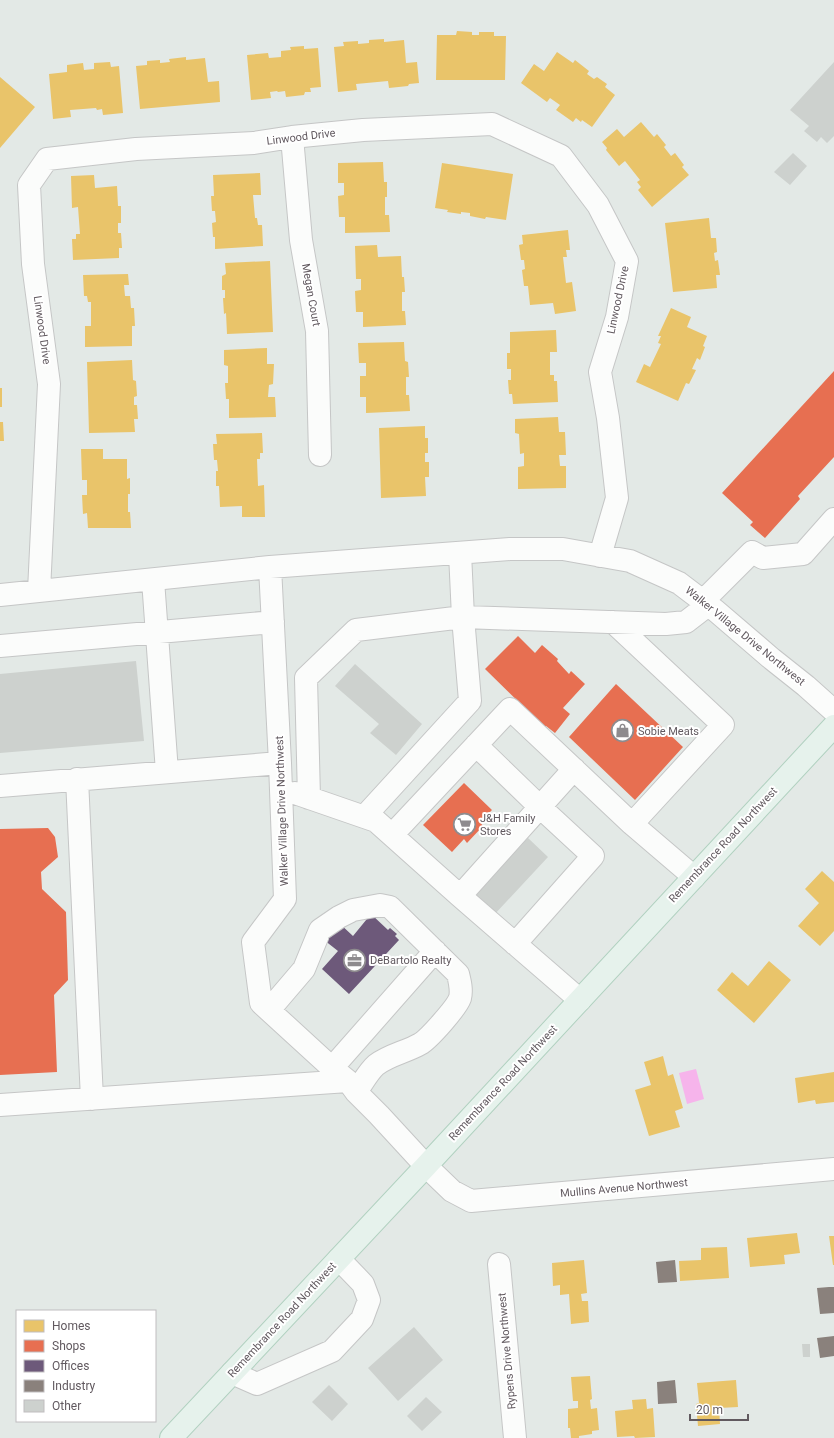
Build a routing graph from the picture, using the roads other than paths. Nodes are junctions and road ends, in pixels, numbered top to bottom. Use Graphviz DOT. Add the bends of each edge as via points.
graph roads {
  1 [pos="292,137"];
  2 [pos="320,455"];
  3 [pos="834,519"];
  4 [pos="460,553"];
  5 [pos="600,556"];
  6 [pos="270,567"];
  7 [pos="153,580"];
  8 [pos="39,591"];
  9 [pos="0,595"];
  10 [pos="706,603"];
  11 [pos="463,617"];
  12 [pos="273,622"];
  13 [pos="613,622"];
  14 [pos="158,633"];
  15 [pos="0,646"];
  16 [pos="834,711"];
  17 [pos="834,726"];
  18 [pos="476,745"];
  19 [pos="280,763"];
  20 [pos="574,769"];
  21 [pos="167,772"];
  22 [pos="77,779"];
  23 [pos="0,786"];
  24 [pos="281,788"];
  25 [pos="309,798"];
  26 [pos="540,807"];
  27 [pos="364,817"];
  28 [pos="632,824"];
  29 [pos="392,835"];
  30 [pos="694,877"];
  31 [pos="460,896"];
  32 [pos="515,944"];
  33 [pos="435,951"];
  34 [pos="580,1000"];
  35 [pos="269,1010"];
  36 [pos="345,1080"];
  37 [pos="92,1099"];
  38 [pos="0,1105"];
  39 [pos="426,1166"];
  40 [pos="834,1169"];
  41 [pos="339,1259"];
  42 [pos="499,1264"];
  43 [pos="232,1373"];
  44 [pos="171,1438"];
  45 [pos="515,1438"];
  1 -- 2 [label="street, Megan Court" via="301,240 317,331"];
  1 -- 5 [label="street, Linwood Drive" via="363,130 492,124 561,156 598,205 627,261 617,317 600,372 617,498"];
  1 -- 8 [label="street, Linwood Drive" via="254,143 136,150 47,159 29,185 33,264 50,384"];
  3 -- 10 [label="street" via="803,554 763,558 752,552"];
  4 -- 5 [label="street, Walker Village Drive Northwest" via="510,549 563,549"];
  4 -- 6 [label="street, Walker Village Drive Northwest"];
  4 -- 11 [label="street"];
  5 -- 10 [label="street, Walker Village Drive Northwest" via="630,561 679,583"];
  6 -- 7 [label="street, Walker Village Drive Northwest"];
  6 -- 12 [label="street, Walker Village Drive Northwest"];
  7 -- 8 [label="street, Walker Village Drive Northwest"];
  7 -- 14 [label="street"];
  8 -- 9 [label="street, Walker Village Drive Northwest"];
  10 -- 13 [label="street" via="686,622"];
  10 -- 16 [label="street, Walker Village Drive Northwest"];
  11 -- 13 [label="street"];
  11 -- 25 [label="street" via="356,630 306,678"];
  11 -- 27 [label="street" via="470,701"];
  12 -- 14 [label="street"];
  12 -- 19 [label="street, Walker Village Drive Northwest"];
  13 -- 28 [label="street" via="723,725"];
  14 -- 15 [label="street"];
  14 -- 21 [label="street"];
  17 -- 30 [label="main road, Remembrance Road Northwest"];
  18 -- 20 [label="street" via="510,709"];
  18 -- 26 [label="street"];
  18 -- 29 [label="street"];
  19 -- 21 [label="street"];
  19 -- 24 [label="street, Walker Village Drive Northwest"];
  20 -- 26 [label="street"];
  20 -- 28 [label="street"];
  21 -- 22 [label="street"];
  22 -- 23 [label="street"];
  22 -- 37 [label="street"];
  24 -- 25 [label="street"];
  24 -- 35 [label="street, Walker Village Drive Northwest" via="285,900 253,942 261,1003"];
  25 -- 27 [label="street"];
  26 -- 31 [label="street"];
  26 -- 32 [label="street" via="593,856"];
  27 -- 29 [label="street" via="376,822"];
  28 -- 30 [label="street"];
  29 -- 31 [label="street"];
  30 -- 34 [label="main road, Remembrance Road Northwest"];
  31 -- 32 [label="street"];
  32 -- 34 [label="street"];
  33 -- 35 [label="street" via="390,907 380,905 353,910 320,930 304,969"];
  33 -- 36 [label="street"];
  33 -- 36 [label="street" via="458,974 460,998 455,1008 422,1043"];
  34 -- 39 [label="main road, Remembrance Road Northwest"];
  35 -- 36 [label="street, Walker Village Drive Northwest"];
  36 -- 37 [label="street"];
  36 -- 39 [label="street, Walker Village Drive Northwest"];
  37 -- 38 [label="street"];
  39 -- 40 [label="street, Mullins Avenue Northwest" via="452,1192 471,1201"];
  39 -- 41 [label="main road, Remembrance Road Northwest"];
  41 -- 43 [label="main road, Remembrance Road Northwest"];
  41 -- 43 [label="street" via="363,1284 369,1300 362,1318 332,1351 257,1384"];
  42 -- 45 [label="street, Rypens Drive Northwest"];
  43 -- 44 [label="main road, Remembrance Road Northwest"];
}
